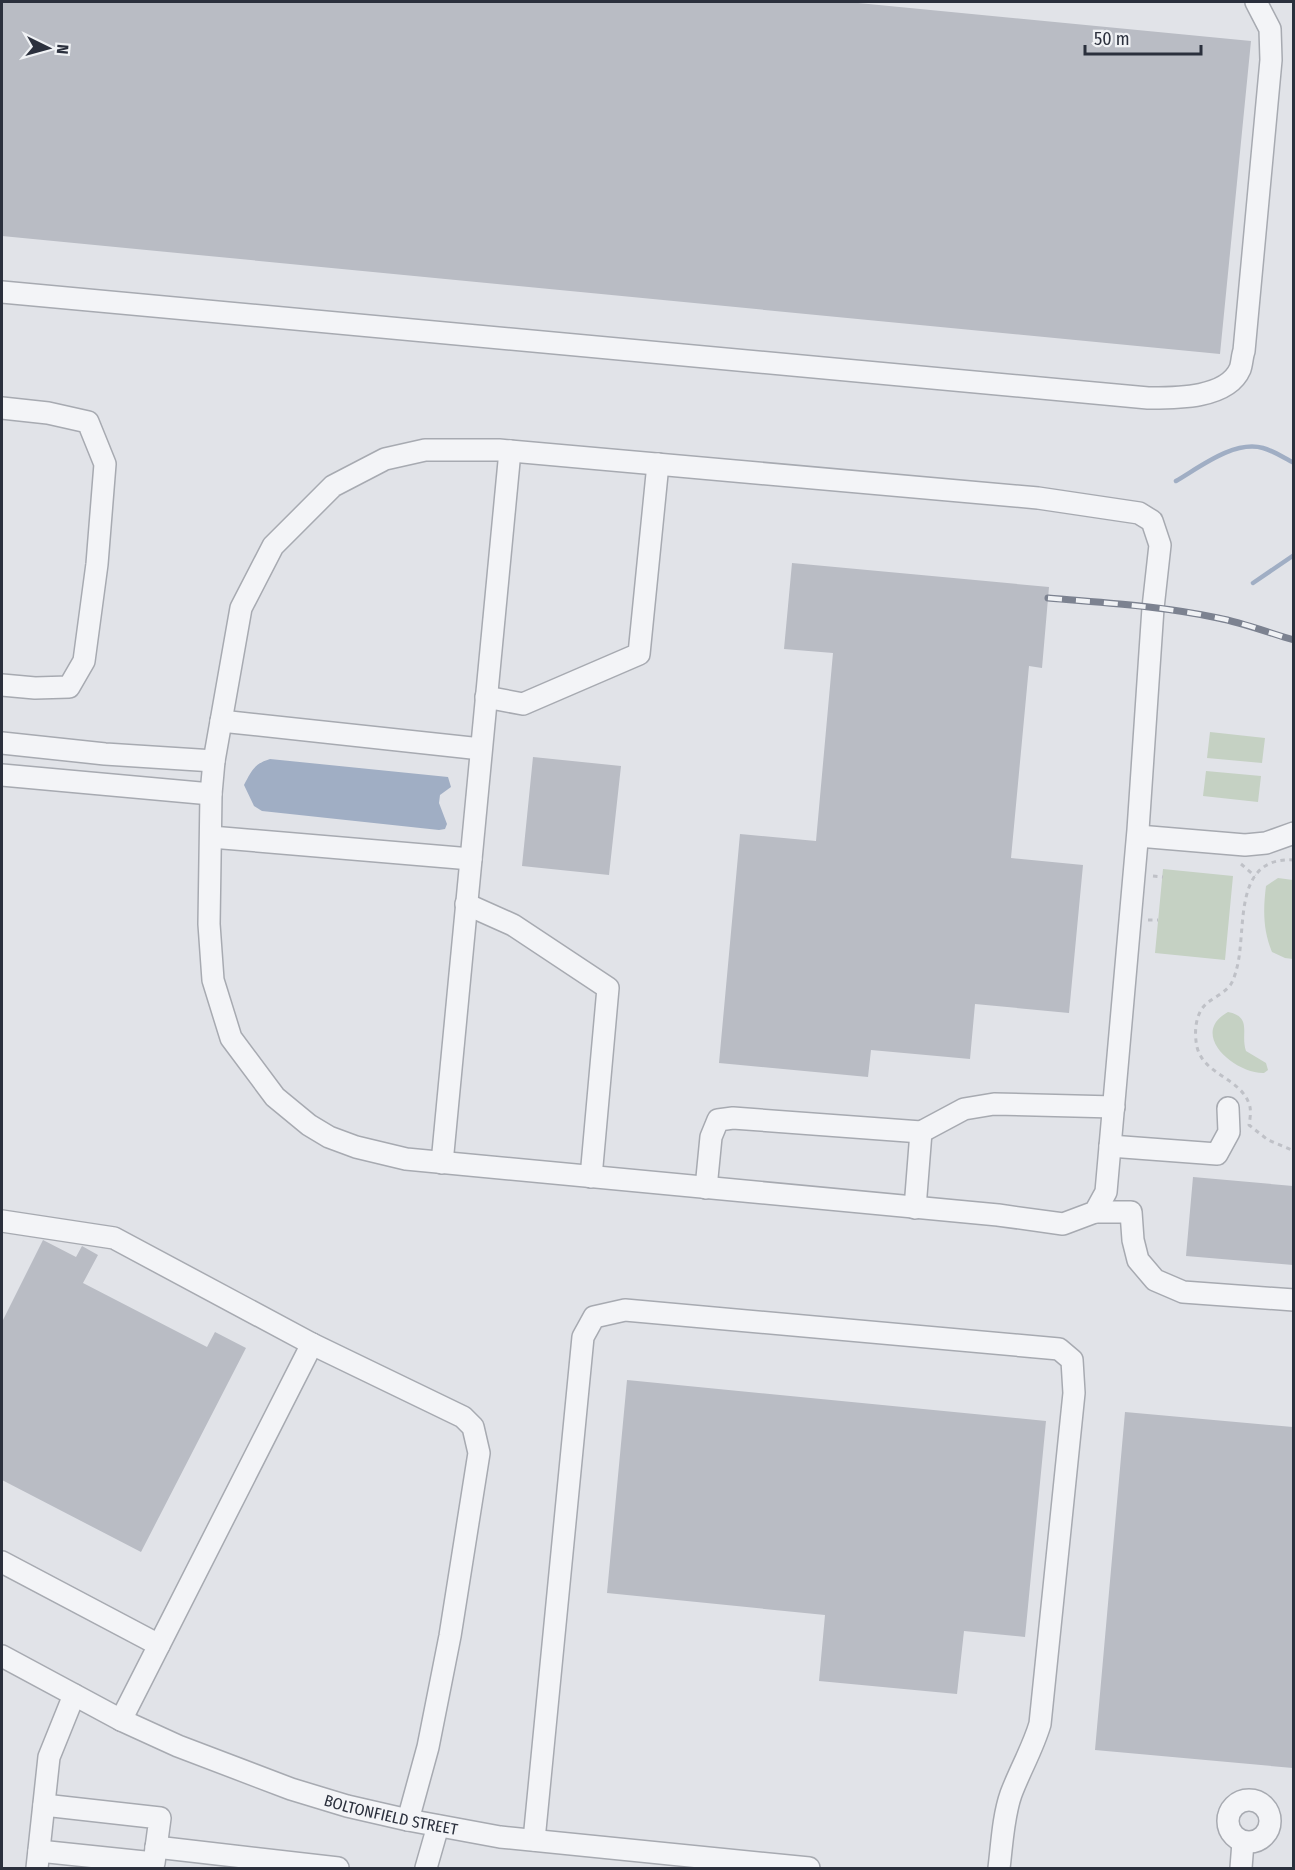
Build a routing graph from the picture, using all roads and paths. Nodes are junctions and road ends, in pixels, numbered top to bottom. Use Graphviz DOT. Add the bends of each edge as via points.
graph roads {
  1 [pos="1256,2"];
  2 [pos="2,292"];
  3 [pos="2,408"];
  4 [pos="510,451"];
  5 [pos="658,464"];
  6 [pos="2,685"];
  7 [pos="486,697"];
  8 [pos="221,721"];
  9 [pos="2,743"];
  10 [pos="481,749"];
  11 [pos="214,761"];
  12 [pos="2,775"];
  13 [pos="211,794"];
  14 [pos="1293,832"];
  15 [pos="1138,836"];
  16 [pos="211,837"];
  17 [pos="471,859"];
  18 [pos="1293,860"];
  19 [pos="1238,862"];
  20 [pos="1148,875"];
  21 [pos="1255,876"];
  22 [pos="1163,877"];
  23 [pos="466,904"];
  24 [pos="1143,919"];
  25 [pos="1158,920"];
  26 [pos="1114,1107"];
  27 [pos="1228,1108"];
  28 [pos="921,1132"];
  29 [pos="1110,1146"];
  30 [pos="1293,1150"];
  31 [pos="442,1163"];
  32 [pos="591,1177"];
  33 [pos="706,1188"];
  34 [pos="915,1208"];
  35 [pos="1095,1212"];
  36 [pos="2,1221"];
  37 [pos="1293,1300"];
  38 [pos="312,1344"];
  39 [pos="2,1562"];
  40 [pos="159,1645"];
  41 [pos="2,1656"];
  42 [pos="74,1695"];
  43 [pos="121,1720"];
  44 [pos="44,1805"];
  45 [pos="408,1820"];
  46 [pos="438,1826"];
  47 [pos="534,1840"];
  48 [pos="1243,1842"];
  49 [pos="156,1847"];
  50 [pos="38,1860"];
  51 [pos="338,1869"];
  52 [pos="426,1869"];
  53 [pos="809,1869"];
  54 [pos="999,1869"];
  55 [pos="1240,1869"];
  1 -- 2 [label="street" via="1270,29 1271,60 1244,351 1240,370 1232,380 1216,390 1184,398 1148,398"];
  3 -- 6 [label="street" via="88,422 105,464 84,661 69,687"];
  4 -- 5 [label="street"];
  4 -- 7 [label="street"];
  4 -- 8 [label="street" via="425,450 385,459 333,486 273,546 241,608"];
  5 -- 7 [label="street" via="639,654 523,704"];
  5 -- 15 [label="street" via="1038,498 1139,513 1152,521 1160,545"];
  7 -- 10 [label="street"];
  8 -- 10 [label="street"];
  8 -- 11 [label="street"];
  9 -- 11 [label="street"];
  10 -- 17 [label="street"];
  11 -- 13 [label="street"];
  12 -- 13 [label="street"];
  13 -- 16 [label="street"];
  14 -- 15 [label="street" via="1266,843 1245,845"];
  15 -- 26 [label="street"];
  16 -- 17 [label="street"];
  16 -- 31 [label="street" via="209,924 213,980 231,1038 275,1097 329,1137 356,1148"];
  17 -- 23 [label="street"];
  18 -- 21 [label="path" via="1273,861 1262,866"];
  19 -- 21 [label="path"];
  20 -- 22 [label="path"];
  21 -- 30 [label="path" via="1246,899 1237,968 1231,984 1204,1005 1196,1021 1197,1048 1204,1062 1244,1093 1250,1108 1249,1125 1268,1140"];
  23 -- 31 [label="street"];
  23 -- 32 [label="street" via="513,925 608,988"];
  24 -- 25 [label="path"];
  26 -- 28 [label="street" via="994,1104 964,1109"];
  26 -- 29 [label="street"];
  27 -- 29 [label="street" via="1229,1132 1216,1154"];
  28 -- 33 [label="street" via="718,1120 711,1137"];
  28 -- 34 [label="street"];
  29 -- 35 [label="street" via="1106,1192"];
  31 -- 32 [label="street"];
  32 -- 33 [label="street"];
  33 -- 34 [label="street"];
  34 -- 35 [label="street" via="1063,1224"];
  35 -- 37 [label="street" via="1131,1212 1138,1260 1155,1280 1183,1292"];
  36 -- 38 [label="street" via="114,1238"];
  38 -- 40 [label="street"];
  38 -- 45 [label="street" via="464,1417 472,1426 479,1453 450,1636 428,1746"];
  39 -- 40 [label="street"];
  40 -- 43 [label="street"];
  41 -- 42 [label="street, BOLTONFIELD STREET"];
  42 -- 43 [label="street, BOLTONFIELD STREET"];
  42 -- 44 [label="street" via="49,1757"];
  43 -- 45 [label="street, BOLTONFIELD STREET" via="291,1789"];
  44 -- 49 [label="street" via="160,1818"];
  44 -- 50 [label="street"];
  45 -- 46 [label="street, BOLTONFIELD STREET"];
  46 -- 47 [label="street, BOLTONFIELD STREET"];
  46 -- 52 [label="street"];
  47 -- 53 [label="street, BOLTONFIELD STREET"];
  47 -- 54 [label="street" via="582,1337 594,1317 625,1310 1059,1349 1072,1360 1074,1393 1040,1724 1011,1795"];
  48 -- 55 [label="street"];
  49 -- 50 [label="street" via="154,1863"];
  49 -- 51 [label="street"];
}
